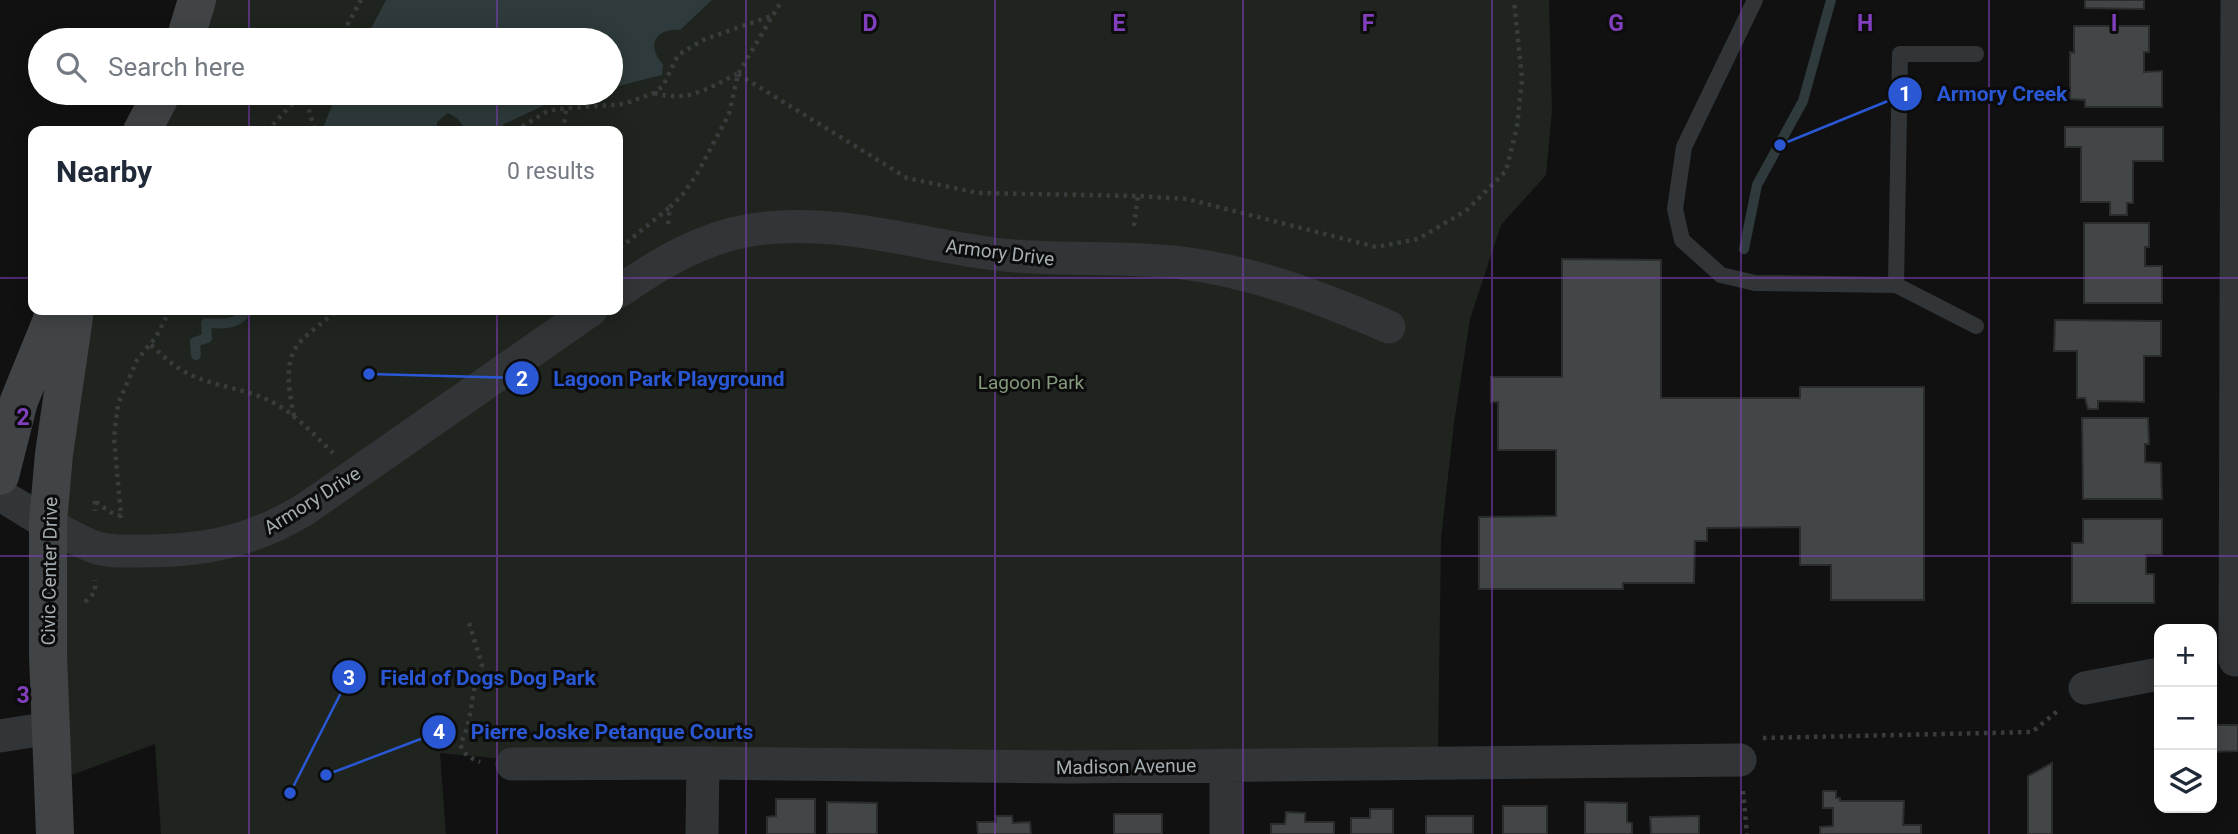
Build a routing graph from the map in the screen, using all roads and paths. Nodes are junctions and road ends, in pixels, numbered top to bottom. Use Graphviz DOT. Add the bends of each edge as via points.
graph roads {
  1 [pos="197,0"];
  2 [pos="362,0"];
  3 [pos="782,0"];
  4 [pos="1514,0"];
  5 [pos="1755,0"];
  6 [pos="2237,0"];
  7 [pos="771,16"];
  8 [pos="189,28"];
  9 [pos="346,28"];
  10 [pos="1976,54"];
  11 [pos="738,74"];
  12 [pos="654,93"];
  13 [pos="623,104"];
  14 [pos="156,105"];
  15 [pos="292,105"];
  16 [pos="307,105"];
  17 [pos="614,105"];
  18 [pos="566,110"];
  19 [pos="145,126"];
  20 [pos="272,126"];
  21 [pos="313,126"];
  22 [pos="523,126"];
  23 [pos="564,126"];
  24 [pos="670,207"];
  25 [pos="623,246"];
  26 [pos="663,263"];
  27 [pos="1896,285"];
  28 [pos="623,289"];
  29 [pos="54,315"];
  30 [pos="74,315"];
  31 [pos="167,315"];
  32 [pos="332,315"];
  33 [pos="584,315"];
  34 [pos="1976,326"];
  35 [pos="1389,327"];
  36 [pos="151,345"];
  37 [pos="294,416"];
  38 [pos="343,448"];
  39 [pos="0,476"];
  40 [pos="0,495"];
  41 [pos="48,522"];
  42 [pos="96,548"];
  43 [pos="83,611"];
  44 [pos="468,623"];
  45 [pos="2228,661"];
  46 [pos="2154,675"];
  47 [pos="2085,688"];
  48 [pos="51,728"];
  49 [pos="0,736"];
  50 [pos="1740,760"];
  51 [pos="703,763"];
  52 [pos="512,764"];
  53 [pos="1226,765"];
  54 [pos="55,834"];
  55 [pos="702,834"];
  56 [pos="1226,834"];
  57 [pos="1748,834"];
  1 -- 8 [label="street"];
  2 -- 9 [label="path"];
  3 -- 7 [label="path"];
  4 -- 11 [label="path" via="1522,79 1506,171 1467,210 1418,239 1376,247 1187,199 978,193 907,178"];
  5 -- 27 [label="lane" via="1684,147 1675,209 1682,240 1721,275 1755,284"];
  6 -- 45 [label="street"];
  7 -- 11 [label="path"];
  7 -- 12 [label="path" via="703,40 678,55 663,86"];
  10 -- 27 [label="lane" via="1900,54"];
  11 -- 12 [label="path" via="693,95 670,98"];
  11 -- 24 [label="path" via="729,114 696,174"];
  12 -- 13 [label="path"];
  14 -- 19 [label="street"];
  15 -- 20 [label="path"];
  16 -- 21 [label="path"];
  17 -- 18 [label="path"];
  18 -- 22 [label="path" via="546,112"];
  18 -- 23 [label="path"];
  24 -- 25 [label="path"];
  24 -- 26 [label="path"];
  26 -- 28 [label="street, Armory Drive"];
  26 -- 35 [label="street, Armory Drive" via="711,240 750,230 795,226 850,229 1016,256 1210,267 1284,285"];
  27 -- 34 [label="lane"];
  29 -- 39 [label="street" via="19,401"];
  30 -- 41 [label="street, Civic Center Drive"];
  31 -- 36 [label="path"];
  32 -- 37 [label="path" via="295,349 289,371"];
  33 -- 42 [label="street, Armory Drive" via="322,497 267,530 202,549"];
  36 -- 37 [label="path" via="191,375 267,400"];
  36 -- 42 [label="path" via="137,360 118,404 114,421 121,516 95,501"];
  37 -- 38 [label="path" via="335,454"];
  40 -- 41 [label="street, Armory Drive"];
  41 -- 42 [label="street, Armory Drive"];
  41 -- 48 [label="street, Civic Center Drive"];
  42 -- 43 [label="path" via="95,592"];
  44 -- 52 [label="path" via="482,665 475,679 469,729 460,744 471,758 493,766"];
  46 -- 47 [label="street"];
  47 -- 50 [label="path" via="2032,732 1756,738"];
  48 -- 49 [label="street"];
  48 -- 54 [label="street, Civic Center Drive"];
  50 -- 53 [label="street, Madison Avenue"];
  50 -- 57 [label="path"];
  51 -- 52 [label="street, Madison Avenue"];
  51 -- 53 [label="street, Madison Avenue"];
  51 -- 55 [label="street"];
  53 -- 56 [label="street"];
}
